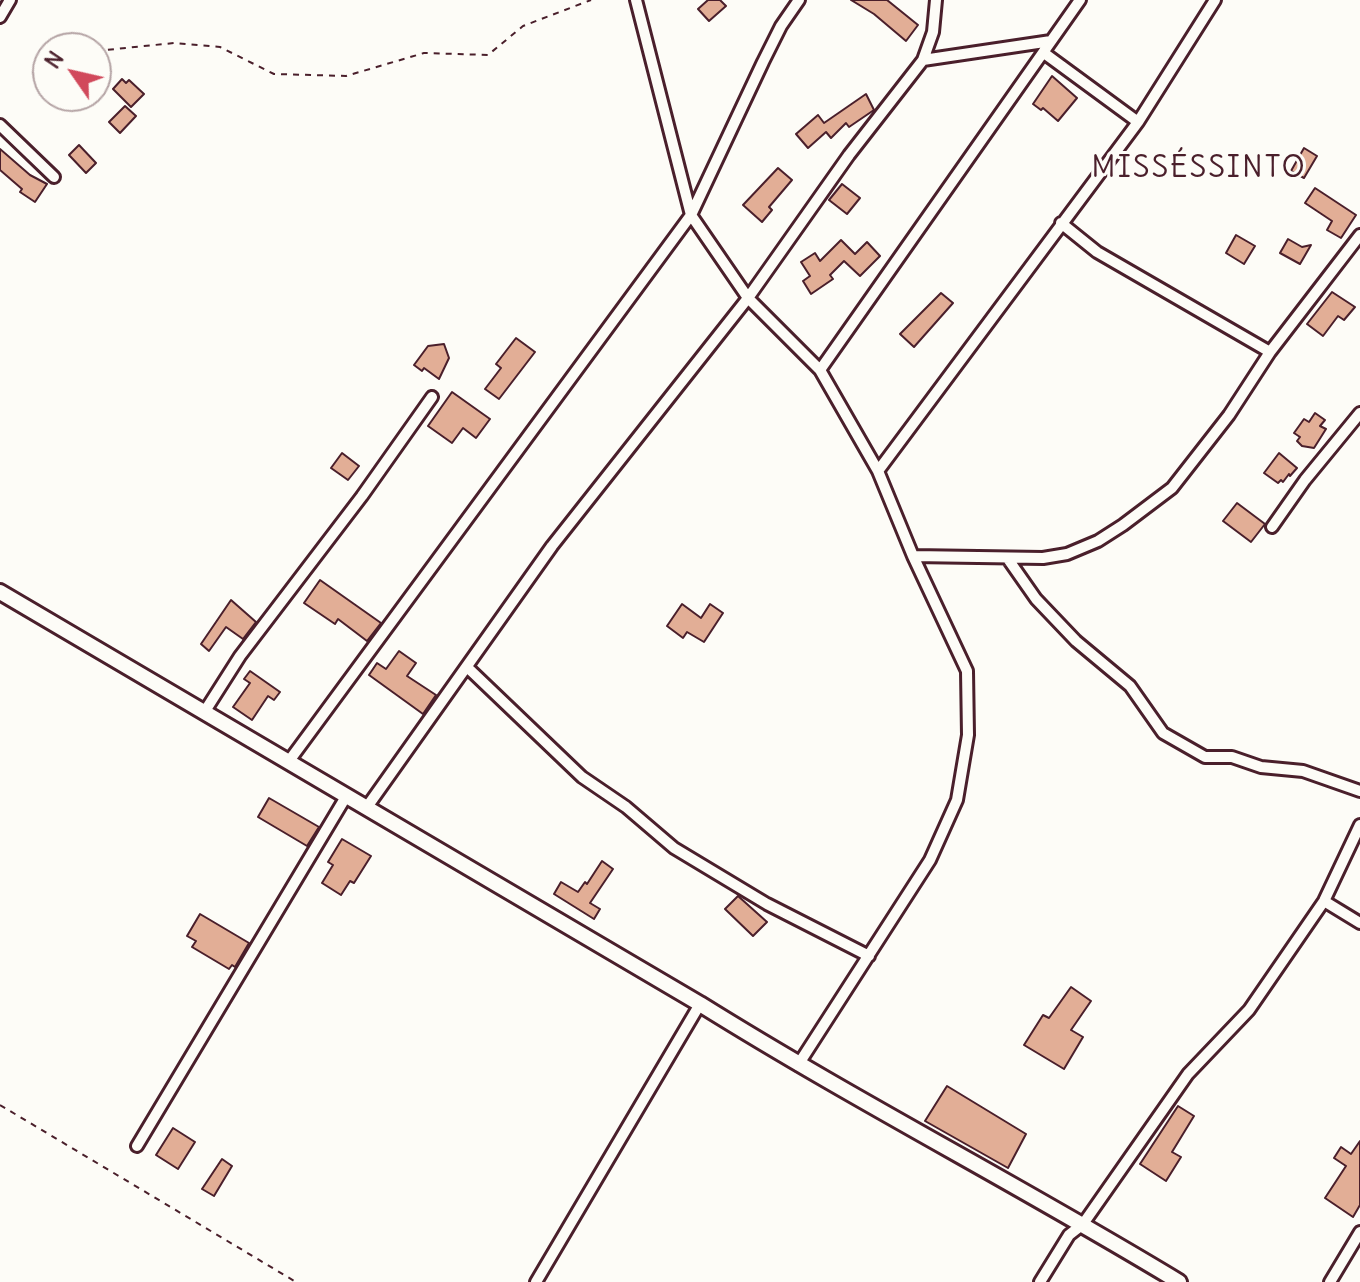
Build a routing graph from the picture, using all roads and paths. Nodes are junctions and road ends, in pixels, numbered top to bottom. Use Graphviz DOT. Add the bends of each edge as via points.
graph roads {
  1 [pos="10,0"];
  2 [pos="591,0"];
  3 [pos="636,0"];
  4 [pos="799,0"];
  5 [pos="936,0"];
  6 [pos="1080,0"];
  7 [pos="1215,0"];
  8 [pos="0,17"];
  9 [pos="1051,41"];
  10 [pos="112,49"];
  11 [pos="1044,53"];
  12 [pos="923,60"];
  13 [pos="1138,122"];
  14 [pos="0,125"];
  15 [pos="54,177"];
  16 [pos="691,215"];
  17 [pos="1061,223"];
  18 [pos="1360,235"];
  19 [pos="748,298"];
  20 [pos="1270,352"];
  21 [pos="820,370"];
  22 [pos="432,397"];
  23 [pos="1360,413"];
  24 [pos="878,471"];
  25 [pos="1272,527"];
  26 [pos="913,556"];
  27 [pos="1008,559"];
  28 [pos="0,592"];
  29 [pos="467,667"];
  30 [pos="205,711"];
  31 [pos="289,761"];
  32 [pos="1360,791"];
  33 [pos="347,795"];
  34 [pos="367,807"];
  35 [pos="1360,825"];
  36 [pos="1324,901"];
  37 [pos="1360,923"];
  38 [pos="869,956"];
  39 [pos="700,1004"];
  40 [pos="798,1065"];
  41 [pos="0,1105"];
  42 [pos="137,1146"];
  43 [pos="1083,1224"];
  44 [pos="1360,1232"];
  45 [pos="296,1282"];
  46 [pos="536,1282"];
  47 [pos="1040,1282"];
  48 [pos="1179,1282"];
  49 [pos="1330,1282"];
  1 -- 8 [label="street"];
  2 -- 10 [label="path" via="523,26 488,55 424,53 346,76 274,74 220,47 174,43"];
  3 -- 16 [label="street"];
  4 -- 16 [label="street" via="769,50"];
  5 -- 12 [label="street"];
  6 -- 9 [label="street"];
  7 -- 13 [label="street"];
  9 -- 11 [label="street"];
  9 -- 12 [label="street"];
  11 -- 13 [label="street"];
  11 -- 21 [label="street"];
  12 -- 19 [label="street"];
  13 -- 17 [label="street"];
  14 -- 15 [label="street"];
  16 -- 19 [label="street"];
  16 -- 31 [label="street"];
  17 -- 20 [label="street" via="1097,252"];
  17 -- 24 [label="street"];
  18 -- 20 [label="street"];
  19 -- 21 [label="street"];
  19 -- 29 [label="street" via="552,546"];
  20 -- 27 [label="street" via="1172,488 1098,541 1067,554"];
  21 -- 24 [label="street"];
  22 -- 30 [label="street"];
  23 -- 25 [label="street"];
  24 -- 26 [label="street"];
  26 -- 27 [label="street"];
  26 -- 38 [label="street" via="967,671 968,735 957,800 930,860"];
  27 -- 32 [label="street" via="1076,641 1130,686 1163,733 1205,757 1303,771"];
  28 -- 30 [label="street"];
  29 -- 34 [label="street"];
  29 -- 38 [label="street" via="582,777 674,848"];
  30 -- 31 [label="street"];
  31 -- 33 [label="street"];
  33 -- 34 [label="street"];
  33 -- 42 [label="street"];
  34 -- 39 [label="street"];
  35 -- 36 [label="street"];
  36 -- 37 [label="street"];
  36 -- 43 [label="street" via="1249,1010 1188,1074"];
  38 -- 40 [label="street"];
  39 -- 40 [label="street"];
  39 -- 46 [label="street"];
  40 -- 43 [label="street"];
  41 -- 45 [label="path"];
  43 -- 47 [label="street" via="1069,1235"];
  43 -- 48 [label="street"];
  44 -- 49 [label="street"];
}
